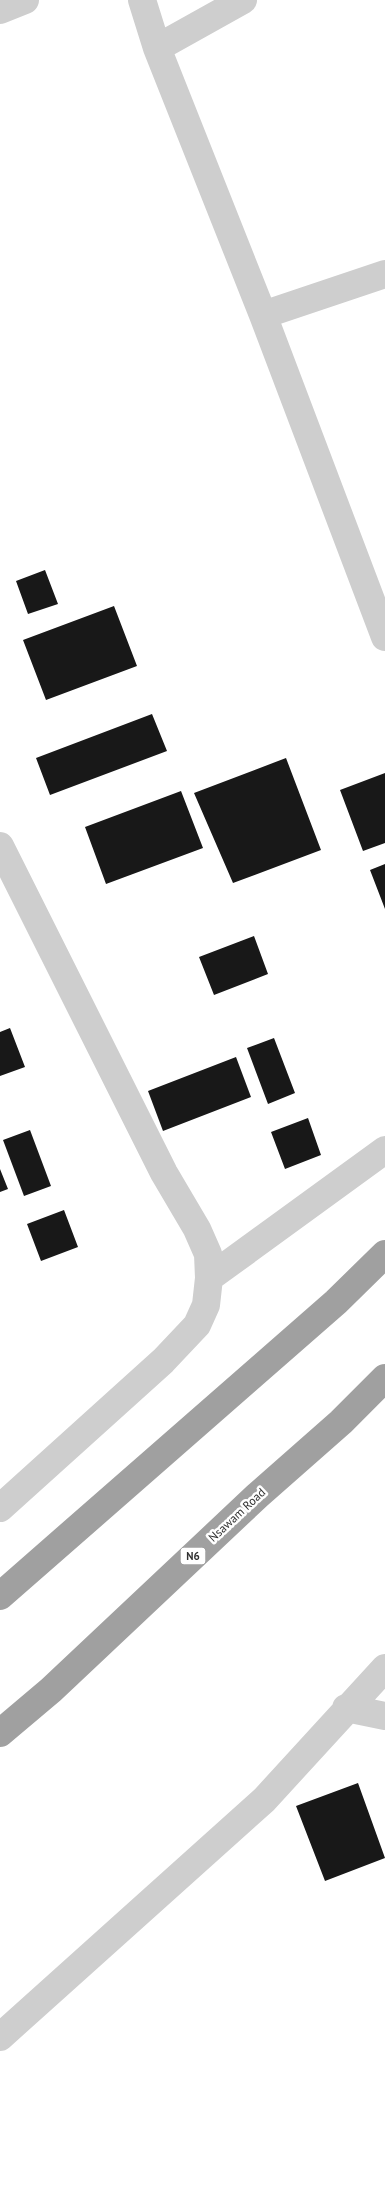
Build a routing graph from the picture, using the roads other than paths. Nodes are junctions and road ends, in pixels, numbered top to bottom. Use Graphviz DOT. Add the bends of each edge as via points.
graph roads {
  1 [pos="25,0"];
  2 [pos="142,0"];
  3 [pos="243,0"];
  4 [pos="0,10"];
  5 [pos="157,48"];
  6 [pos="385,274"];
  7 [pos="263,315"];
  8 [pos="385,637"];
  9 [pos="0,846"];
  10 [pos="385,1150"];
  11 [pos="385,1254"];
  12 [pos="209,1278"];
  13 [pos="385,1378"];
  14 [pos="0,1508"];
  15 [pos="0,1596"];
  16 [pos="385,1668"];
  17 [pos="346,1708"];
  18 [pos="385,1716"];
  19 [pos="0,1733"];
  20 [pos="0,2037"];
  1 -- 4 [label="street"];
  2 -- 5 [label="street"];
  3 -- 5 [label="street"];
  5 -- 7 [label="street"];
  6 -- 7 [label="street"];
  7 -- 8 [label="street"];
  9 -- 12 [label="street" via="164,1173 197,1229 208,1254"];
  10 -- 12 [label="street"];
  11 -- 15 [label="highway" via="329,1309"];
  12 -- 14 [label="street" via="206,1305 197,1325 162,1361"];
  13 -- 19 [label="highway, Nsawam Road / N6" via="342,1422"];
  16 -- 17 [label="street"];
  17 -- 18 [label="street"];
  17 -- 20 [label="street" via="264,1800"];
}
